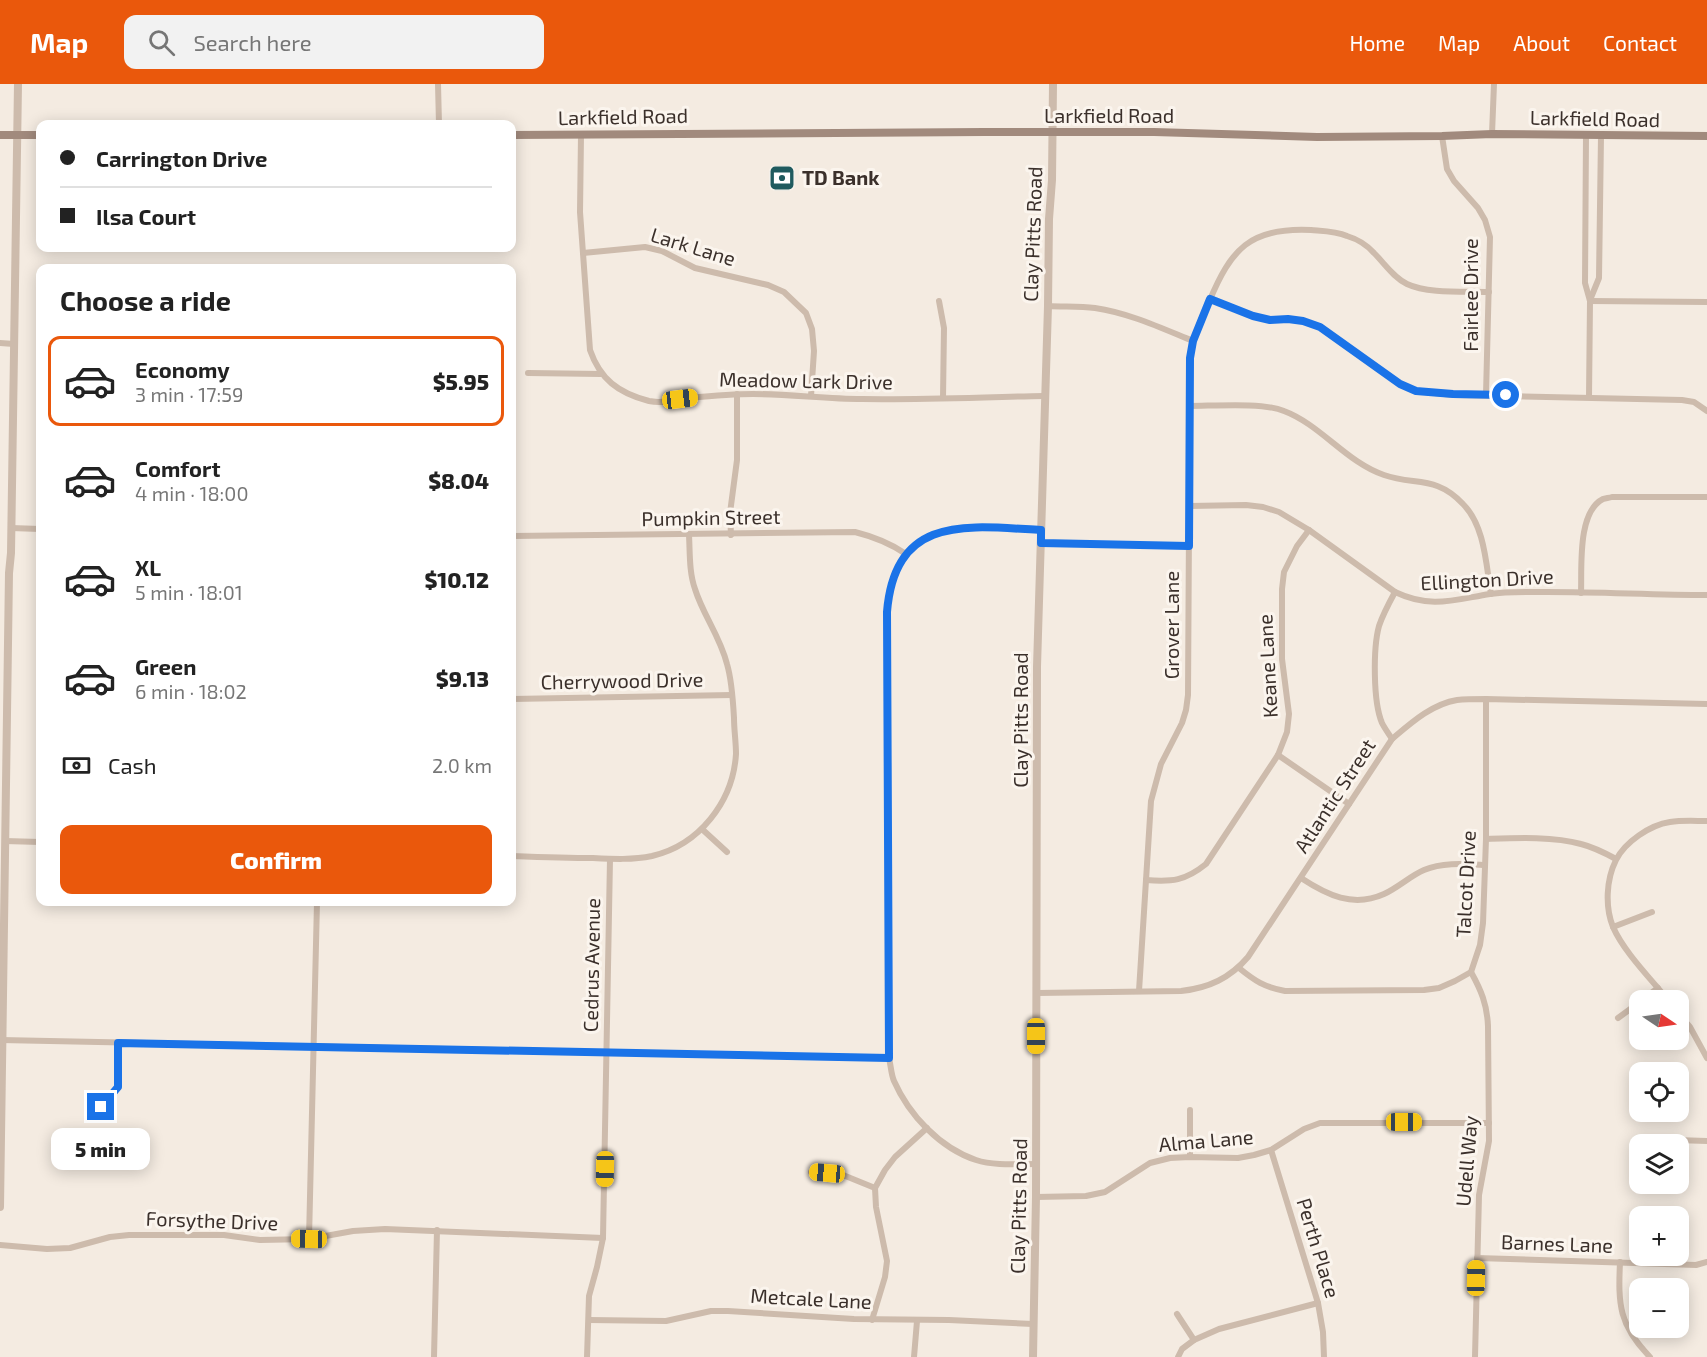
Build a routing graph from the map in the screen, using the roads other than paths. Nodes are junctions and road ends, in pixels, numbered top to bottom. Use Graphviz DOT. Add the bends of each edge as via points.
graph roads {
  1 [pos="18,84"];
  2 [pos="438,84"];
  3 [pos="1053,84"];
  4 [pos="1494,84"];
  5 [pos="439,120"];
  6 [pos="1053,132"];
  7 [pos="1492,134"];
  8 [pos="0,135"];
  9 [pos="18,135"];
  10 [pos="36,135"];
  11 [pos="516,135"];
  12 [pos="581,135"];
  13 [pos="1442,136"];
  14 [pos="1586,136"];
  15 [pos="1602,136"];
  16 [pos="1707,136"];
  17 [pos="1585,193"];
  18 [pos="1600,193"];
  19 [pos="583,253"];
  20 [pos="1489,292"];
  21 [pos="1210,299"];
  22 [pos="939,301"];
  23 [pos="1590,301"];
  24 [pos="1707,302"];
  25 [pos="1048,306"];
  26 [pos="1193,341"];
  27 [pos="0,343"];
  28 [pos="14,344"];
  29 [pos="528,373"];
  30 [pos="601,374"];
  31 [pos="737,394"];
  32 [pos="1486,395"];
  33 [pos="811,396"];
  34 [pos="1044,396"];
  35 [pos="1589,396"];
  36 [pos="943,398"];
  37 [pos="1189,406"];
  38 [pos="1707,411"];
  39 [pos="1707,497"];
  40 [pos="1189,506"];
  41 [pos="11,528"];
  42 [pos="36,529"];
  43 [pos="1041,530"];
  44 [pos="1309,530"];
  45 [pos="689,535"];
  46 [pos="731,535"];
  47 [pos="516,536"];
  48 [pos="1041,543"];
  49 [pos="1189,546"];
  50 [pos="906,554"];
  51 [pos="1395,592"];
  52 [pos="1581,593"];
  53 [pos="1491,594"];
  54 [pos="1707,595"];
  55 [pos="732,695"];
  56 [pos="516,699"];
  57 [pos="1486,699"];
  58 [pos="1707,704"];
  59 [pos="1392,739"];
  60 [pos="1278,755"];
  61 [pos="1349,804"];
  62 [pos="1707,821"];
  63 [pos="703,830"];
  64 [pos="1486,839"];
  65 [pos="5,841"];
  66 [pos="36,842"];
  67 [pos="727,852"];
  68 [pos="516,856"];
  69 [pos="610,859"];
  70 [pos="1616,859"];
  71 [pos="1485,865"];
  72 [pos="1301,878"];
  73 [pos="1146,880"];
  74 [pos="2,882"];
  75 [pos="317,906"];
  76 [pos="1652,912"];
  77 [pos="1614,927"];
  78 [pos="1239,968"];
  79 [pos="1471,972"];
  80 [pos="1658,988"];
  81 [pos="1655,990"];
  82 [pos="1139,991"];
  83 [pos="1037,993"];
  84 [pos="1629,1010"];
  85 [pos="1618,1018"];
  86 [pos="1689,1027"];
  87 [pos="2,1040"];
  88 [pos="118,1043"];
  89 [pos="314,1046"];
  90 [pos="607,1053"];
  91 [pos="889,1058"];
  92 [pos="1707,1058"];
  93 [pos="101,1107"];
  94 [pos="1190,1110"];
  95 [pos="1489,1123"];
  96 [pos="927,1128"];
  97 [pos="1689,1140"];
  98 [pos="1707,1141"];
  99 [pos="1271,1150"];
  100 [pos="1190,1157"];
  101 [pos="1036,1164"];
  102 [pos="811,1172"];
  103 [pos="875,1188"];
  104 [pos="1036,1197"];
  105 [pos="0,1207"];
  106 [pos="437,1230"];
  107 [pos="603,1238"];
  108 [pos="309,1239"];
  109 [pos="0,1245"];
  110 [pos="1477,1258"];
  111 [pos="1620,1262"];
  112 [pos="1707,1262"];
  113 [pos="1318,1303"];
  114 [pos="1177,1314"];
  115 [pos="589,1320"];
  116 [pos="872,1320"];
  117 [pos="917,1321"];
  118 [pos="1033,1324"];
  119 [pos="1194,1340"];
  120 [pos="434,1357"];
  121 [pos="587,1357"];
  122 [pos="914,1357"];
  123 [pos="1033,1357"];
  124 [pos="1178,1357"];
  125 [pos="1324,1357"];
  126 [pos="1475,1357"];
  127 [pos="1650,1357"];
  1 -- 9 [label="street"];
  2 -- 5 [label="street"];
  3 -- 6 [label="street, Clay Pitts Road"];
  4 -- 7 [label="street"];
  6 -- 12 [label="main road, Larkfield Road"];
  6 -- 13 [label="main road, Larkfield Road"];
  6 -- 25 [label="street, Clay Pitts Road"];
  7 -- 13 [label="main road, Larkfield Road"];
  7 -- 14 [label="main road, Larkfield Road"];
  8 -- 9 [label="main road"];
  9 -- 10 [label="main road"];
  9 -- 28 [label="street"];
  11 -- 12 [label="main road, Larkfield Road"];
  12 -- 19 [label="street"];
  13 -- 20 [label="street, Fairlee Drive" via="1447,169 1485,220 1490,237"];
  14 -- 15 [label="main road, Larkfield Road"];
  14 -- 17 [label="street"];
  15 -- 16 [label="main road, Larkfield Road"];
  15 -- 18 [label="street"];
  17 -- 18 [label="street"];
  17 -- 23 [label="street" via="1584,283"];
  18 -- 23 [label="street" via="1599,278"];
  19 -- 30 [label="street" via="590,350"];
  19 -- 33 [label="street, Lark Lane" via="645,247 662,251 694,268 784,292 806,313 812,329"];
  20 -- 21 [label="street, Grover Lane" via="1408,284 1360,242 1327,231 1293,230 1277,231 1244,246 1230,259"];
  20 -- 32 [label="street, Fairlee Drive"];
  21 -- 26 [label="street, Grover Lane"];
  21 -- 32 [label="street" via="1253,316 1303,321 1320,327 1400,384 1416,391"];
  22 -- 36 [label="street" via="944,328"];
  23 -- 24 [label="street"];
  23 -- 35 [label="street"];
  25 -- 26 [label="street" via="1112,311"];
  25 -- 34 [label="street, Clay Pitts Road"];
  26 -- 37 [label="street, Grover Lane"];
  27 -- 28 [label="street"];
  28 -- 41 [label="street"];
  29 -- 30 [label="street"];
  30 -- 31 [label="street, Meadow Lark Drive" via="618,389 651,402"];
  31 -- 33 [label="street, Meadow Lark Drive"];
  31 -- 46 [label="street"];
  32 -- 35 [label="street"];
  33 -- 36 [label="street, Meadow Lark Drive"];
  34 -- 36 [label="street, Meadow Lark Drive"];
  34 -- 43 [label="street, Clay Pitts Road"];
  35 -- 38 [label="street" via="1682,400 1694,402"];
  37 -- 40 [label="street, Grover Lane"];
  37 -- 53 [label="street" via="1252,406 1284,411 1370,469 1449,491 1474,519"];
  39 -- 52 [label="street" via="1601,500 1586,519"];
  40 -- 44 [label="street, Ellington Drive" via="1263,507"];
  40 -- 49 [label="street, Grover Lane"];
  41 -- 42 [label="street"];
  41 -- 65 [label="street"];
  43 -- 48 [label="street, Clay Pitts Road"];
  43 -- 50 [label="street" via="978,526 945,530"];
  44 -- 51 [label="street, Ellington Drive"];
  44 -- 60 [label="street, Keane Lane" via="1284,572 1282,659 1289,714"];
  45 -- 46 [label="street, Pumpkin Street"];
  45 -- 47 [label="street, Pumpkin Street"];
  45 -- 55 [label="street" via="694,588 719,639"];
  46 -- 50 [label="street, Pumpkin Street" via="855,532 891,543"];
  48 -- 49 [label="street"];
  48 -- 83 [label="street, Clay Pitts Road"];
  49 -- 73 [label="street, Grover Lane" via="1188,695 1182,723 1161,764 1151,801"];
  50 -- 91 [label="street" via="891,582 887,612"];
  51 -- 53 [label="street, Ellington Drive" via="1411,600 1439,602"];
  51 -- 59 [label="street" via="1376,638 1378,712"];
  52 -- 53 [label="street, Ellington Drive"];
  52 -- 54 [label="street, Ellington Drive"];
  55 -- 56 [label="street, Cherrywood Drive"];
  55 -- 63 [label="street" via="736,754 733,774 721,804"];
  57 -- 58 [label="street, Atlantic Street"];
  57 -- 59 [label="street, Atlantic Street" via="1455,701 1436,708"];
  57 -- 64 [label="street, Talcot Drive"];
  59 -- 61 [label="street, Atlantic Street"];
  60 -- 61 [label="street"];
  60 -- 73 [label="street, Keane Lane" via="1206,864 1184,878"];
  61 -- 72 [label="street, Atlantic Street"];
  62 -- 70 [label="street" via="1669,822 1648,830"];
  63 -- 67 [label="street"];
  63 -- 69 [label="street" via="652,856"];
  64 -- 70 [label="street" via="1566,841"];
  64 -- 71 [label="street, Talcot Drive"];
  65 -- 66 [label="street"];
  65 -- 74 [label="street"];
  68 -- 69 [label="street"];
  69 -- 90 [label="street, Cedrus Avenue"];
  70 -- 77 [label="street" via="1607,892"];
  71 -- 72 [label="street" via="1426,869 1384,894 1357,900 1321,891"];
  71 -- 79 [label="street, Talcot Drive" via="1482,934"];
  72 -- 78 [label="street, Atlantic Street"];
  73 -- 82 [label="street, Grover Lane"];
  74 -- 87 [label="street"];
  75 -- 89 [label="street"];
  76 -- 77 [label="street"];
  77 -- 80 [label="street"];
  78 -- 79 [label="street" via="1257,982 1285,991 1424,990"];
  78 -- 82 [label="street, Atlantic Street" via="1198,989"];
  79 -- 95 [label="street, Udell Way" via="1487,1008"];
  80 -- 81 [label="street"];
  82 -- 83 [label="street, Atlantic Street"];
  83 -- 101 [label="street, Clay Pitts Road"];
  84 -- 85 [label="street"];
  86 -- 92 [label="street"];
  87 -- 88 [label="street"];
  87 -- 105 [label="street"];
  88 -- 89 [label="street"];
  88 -- 93 [label="street" via="118,1087"];
  89 -- 90 [label="street"];
  89 -- 108 [label="street"];
  90 -- 91 [label="street"];
  90 -- 107 [label="street, Cedrus Avenue"];
  91 -- 96 [label="street" via="902,1097"];
  94 -- 100 [label="street"];
  95 -- 99 [label="street, Alma Lane" via="1320,1124 1304,1129"];
  95 -- 110 [label="street, Udell Way" via="1479,1195"];
  96 -- 101 [label="street" via="945,1145 978,1160"];
  96 -- 103 [label="street" via="895,1157"];
  97 -- 98 [label="street"];
  99 -- 100 [label="street, Alma Lane" via="1238,1158"];
  99 -- 113 [label="street, Perth Place"];
  100 -- 104 [label="street, Alma Lane" via="1150,1162 1105,1191 1086,1196"];
  101 -- 104 [label="street, Clay Pitts Road"];
  102 -- 103 [label="street" via="843,1175"];
  103 -- 116 [label="street" via="887,1261"];
  104 -- 118 [label="street, Clay Pitts Road"];
  106 -- 107 [label="street, Forsythe Drive"];
  106 -- 108 [label="street, Forsythe Drive" via="367,1229"];
  106 -- 120 [label="street"];
  107 -- 115 [label="street, Cedrus Avenue" via="589,1296"];
  108 -- 109 [label="street, Forsythe Drive" via="129,1235 70,1248"];
  110 -- 111 [label="street, Barnes Lane"];
  110 -- 126 [label="street, Udell Way"];
  111 -- 112 [label="street, Barnes Lane"];
  111 -- 127 [label="street" via="1620,1304 1625,1325"];
  113 -- 119 [label="street" via="1219,1329"];
  113 -- 125 [label="street, Perth Place"];
  114 -- 119 [label="street"];
  115 -- 116 [label="street, Metcale Lane" via="666,1321 728,1311"];
  115 -- 121 [label="street, Cedrus Avenue"];
  116 -- 117 [label="street, Metcale Lane"];
  117 -- 118 [label="street, Metcale Lane"];
  117 -- 122 [label="street"];
  118 -- 123 [label="street, Clay Pitts Road"];
  119 -- 124 [label="street"];
}
